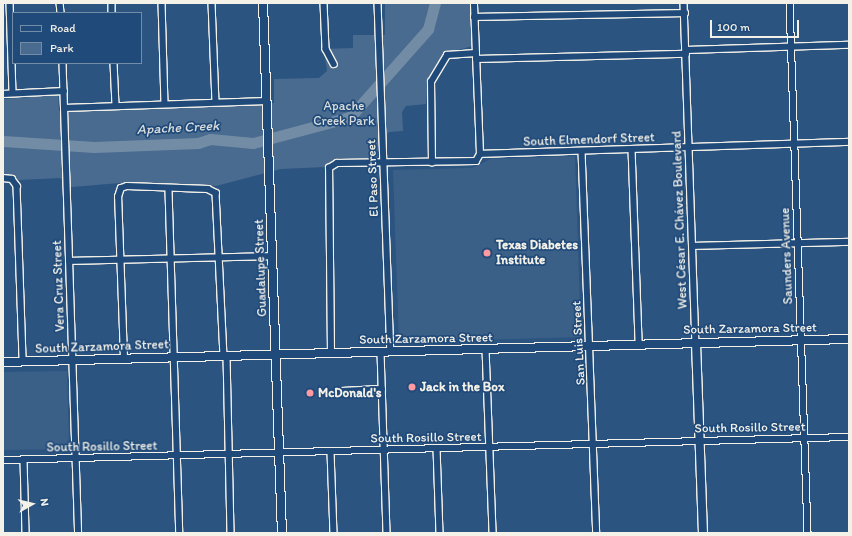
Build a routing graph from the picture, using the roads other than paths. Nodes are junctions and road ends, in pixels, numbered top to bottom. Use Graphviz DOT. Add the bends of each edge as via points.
graph roads {
  1 [pos="10,3"];
  2 [pos="162,3"];
  3 [pos="212,3"];
  4 [pos="263,3"];
  5 [pos="324,3"];
  6 [pos="378,3"];
  7 [pos="474,3"];
  8 [pos="684,3"];
  9 [pos="790,3"];
  10 [pos="685,13"];
  11 [pos="474,17"];
  12 [pos="849,45"];
  13 [pos="791,47"];
  14 [pos="686,52"];
  15 [pos="476,56"];
  16 [pos="12,63"];
  17 [pos="12,64"];
  18 [pos="63,64"];
  19 [pos="114,64"];
  20 [pos="334,64"];
  21 [pos="64,91"];
  22 [pos="13,93"];
  23 [pos="3,94"];
  24 [pos="267,101"];
  25 [pos="216,102"];
  26 [pos="165,104"];
  27 [pos="116,106"];
  28 [pos="64,108"];
  29 [pos="849,142"];
  30 [pos="794,144"];
  31 [pos="689,148"];
  32 [pos="632,149"];
  33 [pos="582,151"];
  34 [pos="480,154"];
  35 [pos="383,163"];
  36 [pos="432,163"];
  37 [pos="3,178"];
  38 [pos="169,191"];
  39 [pos="849,242"];
  40 [pos="798,243"];
  41 [pos="693,246"];
  42 [pos="272,256"];
  43 [pos="220,257"];
  44 [pos="171,259"];
  45 [pos="120,260"];
  46 [pos="69,261"];
  47 [pos="849,339"];
  48 [pos="801,340"];
  49 [pos="696,343"];
  50 [pos="640,344"];
  51 [pos="589,346"];
  52 [pos="486,349"];
  53 [pos="381,352"];
  54 [pos="391,352"];
  55 [pos="331,353"];
  56 [pos="276,354"];
  57 [pos="225,356"];
  58 [pos="174,357"];
  59 [pos="124,358"];
  60 [pos="73,360"];
  61 [pos="23,361"];
  62 [pos="3,362"];
  63 [pos="382,389"];
  64 [pos="340,390"];
  65 [pos="849,437"];
  66 [pos="805,438"];
  67 [pos="700,441"];
  68 [pos="595,445"];
  69 [pos="436,448"];
  70 [pos="490,448"];
  71 [pos="384,450"];
  72 [pos="331,452"];
  73 [pos="279,453"];
  74 [pos="229,455"];
  75 [pos="178,456"];
  76 [pos="76,459"];
  77 [pos="3,460"];
  78 [pos="24,460"];
  79 [pos="26,533"];
  80 [pos="79,533"];
  81 [pos="180,533"];
  82 [pos="231,533"];
  83 [pos="282,533"];
  84 [pos="334,533"];
  85 [pos="387,533"];
  86 [pos="440,533"];
  87 [pos="493,533"];
  88 [pos="598,533"];
  89 [pos="702,533"];
  90 [pos="808,533"];
  1 -- 16 [label="street"];
  2 -- 26 [label="street"];
  3 -- 25 [label="street"];
  4 -- 24 [label="main road, Guadalupe Street"];
  5 -- 20 [label="street" via="326,49"];
  6 -- 35 [label="street, El Paso Street"];
  7 -- 11 [label="street"];
  8 -- 10 [label="street, West César E. Chávez Boulevard"];
  9 -- 13 [label="street, Saunders Avenue"];
  10 -- 11 [label="street"];
  10 -- 14 [label="street, West César E. Chávez Boulevard"];
  11 -- 15 [label="street"];
  12 -- 13 [label="street"];
  13 -- 14 [label="street"];
  13 -- 30 [label="street, Saunders Avenue"];
  14 -- 15 [label="street"];
  14 -- 31 [label="street, West César E. Chávez Boulevard"];
  15 -- 34 [label="street"];
  15 -- 36 [label="street" via="447,55 431,82"];
  17 -- 22 [label="street"];
  18 -- 21 [label="street, Vera Cruz Street"];
  19 -- 27 [label="street"];
  21 -- 22 [label="street"];
  21 -- 28 [label="street, Vera Cruz Street"];
  22 -- 23 [label="street"];
  24 -- 25 [label="street"];
  24 -- 42 [label="main road, Guadalupe Street"];
  25 -- 26 [label="street"];
  26 -- 27 [label="street"];
  27 -- 28 [label="street"];
  28 -- 46 [label="street, Vera Cruz Street"];
  29 -- 30 [label="street, South Elmendorf Street"];
  30 -- 31 [label="street, South Elmendorf Street"];
  30 -- 40 [label="street, Saunders Avenue"];
  31 -- 32 [label="street, South Elmendorf Street"];
  31 -- 41 [label="street, West César E. Chávez Boulevard"];
  32 -- 33 [label="street, South Elmendorf Street"];
  32 -- 50 [label="street"];
  33 -- 34 [label="street, South Elmendorf Street"];
  33 -- 51 [label="street, San Luis Street"];
  34 -- 36 [label="street, South Elmendorf Street" via="473,162"];
  35 -- 36 [label="street, South Elmendorf Street"];
  35 -- 54 [label="street, El Paso Street"];
  35 -- 55 [label="street, South Elmendorf Street" via="331,166 327,177"];
  37 -- 61 [label="street" via="12,179 17,186"];
  38 -- 43 [label="street" via="212,190 218,195"];
  38 -- 44 [label="street"];
  38 -- 45 [label="street" via="120,189"];
  39 -- 40 [label="street"];
  40 -- 41 [label="street"];
  40 -- 48 [label="street, Saunders Avenue"];
  41 -- 49 [label="street, West César E. Chávez Boulevard"];
  42 -- 43 [label="street"];
  42 -- 56 [label="main road, Guadalupe Street"];
  43 -- 44 [label="street"];
  43 -- 57 [label="street"];
  44 -- 45 [label="street"];
  44 -- 58 [label="street"];
  45 -- 46 [label="street"];
  45 -- 59 [label="street"];
  46 -- 60 [label="street, Vera Cruz Street"];
  47 -- 48 [label="main road, South Zarzamora Street"];
  48 -- 49 [label="main road, South Zarzamora Street"];
  48 -- 66 [label="street, Saunders Avenue"];
  49 -- 50 [label="main road, South Zarzamora Street"];
  49 -- 67 [label="main road, West César E. Chávez Boulevard"];
  50 -- 51 [label="main road, South Zarzamora Street"];
  51 -- 52 [label="main road, South Zarzamora Street"];
  51 -- 68 [label="street, San Luis Street"];
  52 -- 54 [label="main road, South Zarzamora Street"];
  52 -- 70 [label="street"];
  53 -- 54 [label="main road, South Zarzamora Street"];
  53 -- 55 [label="main road, South Zarzamora Street"];
  53 -- 63 [label="street"];
  55 -- 56 [label="main road, South Zarzamora Street"];
  56 -- 57 [label="main road, South Zarzamora Street"];
  56 -- 73 [label="main road, Guadalupe Street"];
  57 -- 58 [label="main road, South Zarzamora Street"];
  57 -- 74 [label="street"];
  58 -- 59 [label="main road, South Zarzamora Street"];
  58 -- 75 [label="street"];
  59 -- 60 [label="main road, South Zarzamora Street"];
  60 -- 61 [label="main road, South Zarzamora Street"];
  60 -- 76 [label="street, Vera Cruz Street"];
  61 -- 62 [label="main road, South Zarzamora Street"];
  63 -- 64 [label="street"];
  63 -- 71 [label="street"];
  65 -- 66 [label="street, South Rosillo Street"];
  66 -- 67 [label="street, South Rosillo Street"];
  66 -- 90 [label="street, Saunders Avenue"];
  67 -- 68 [label="street, South Rosillo Street"];
  67 -- 89 [label="main road, West César E. Chávez Boulevard"];
  68 -- 70 [label="street, South Rosillo Street"];
  68 -- 88 [label="street, San Luis Street"];
  69 -- 70 [label="street, South Rosillo Street"];
  69 -- 71 [label="street, South Rosillo Street"];
  69 -- 86 [label="street"];
  70 -- 87 [label="street"];
  71 -- 72 [label="street, South Rosillo Street"];
  71 -- 85 [label="street"];
  72 -- 73 [label="street, South Rosillo Street"];
  72 -- 84 [label="street"];
  73 -- 74 [label="street, South Rosillo Street"];
  73 -- 83 [label="main road, Guadalupe Street"];
  74 -- 75 [label="street, South Rosillo Street"];
  74 -- 82 [label="street"];
  75 -- 76 [label="street, South Rosillo Street"];
  75 -- 81 [label="street"];
  76 -- 78 [label="street, South Rosillo Street"];
  76 -- 80 [label="street, Vera Cruz Street"];
  77 -- 78 [label="street, South Rosillo Street"];
  78 -- 79 [label="street"];
}
